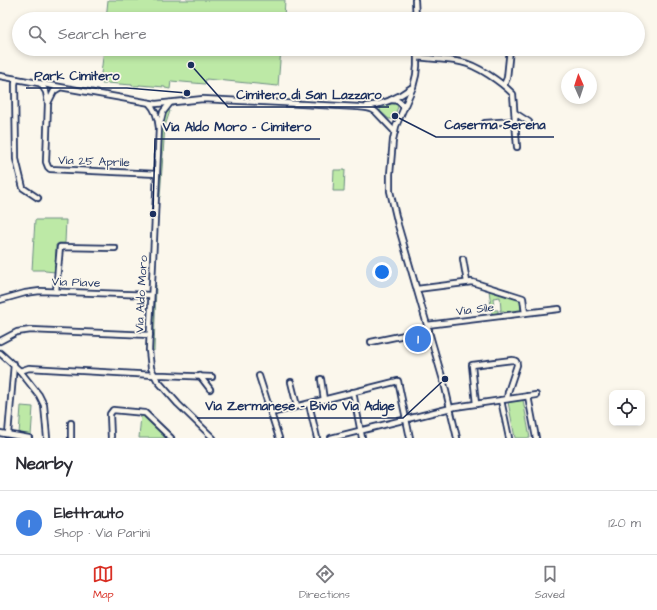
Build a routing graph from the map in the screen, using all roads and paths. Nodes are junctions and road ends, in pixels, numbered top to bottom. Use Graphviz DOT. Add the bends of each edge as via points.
graph roads {
  1 [pos="415,0"];
  2 [pos="416,12"];
  3 [pos="509,56"];
  4 [pos="418,57"];
  5 [pos="0,76"];
  6 [pos="16,79"];
  7 [pos="41,84"];
  8 [pos="504,85"];
  9 [pos="60,87"];
  10 [pos="413,87"];
  11 [pos="388,101"];
  12 [pos="149,102"];
  13 [pos="48,103"];
  14 [pos="170,103"];
  15 [pos="159,104"];
  16 [pos="359,107"];
  17 [pos="404,108"];
  18 [pos="155,111"];
  19 [pos="164,112"];
  20 [pos="515,113"];
  21 [pos="515,121"];
  22 [pos="529,122"];
  23 [pos="485,123"];
  24 [pos="159,128"];
  25 [pos="394,132"];
  26 [pos="517,147"];
  27 [pos="157,174"];
  28 [pos="38,198"];
  29 [pos="115,248"];
  30 [pos="463,259"];
  31 [pos="467,282"];
  32 [pos="417,289"];
  33 [pos="56,291"];
  34 [pos="151,295"];
  35 [pos="0,300"];
  36 [pos="559,309"];
  37 [pos="525,313"];
  38 [pos="428,327"];
  39 [pos="150,335"];
  40 [pos="0,341"];
  41 [pos="372,342"];
  42 [pos="0,353"];
  43 [pos="14,364"];
  44 [pos="20,371"];
  45 [pos="154,375"];
  46 [pos="200,376"];
  47 [pos="259,376"];
  48 [pos="212,377"];
  49 [pos="321,379"];
  50 [pos="291,382"];
  51 [pos="210,389"];
  52 [pos="353,392"];
  53 [pos="536,395"];
  54 [pos="528,396"];
  55 [pos="324,400"];
  56 [pos="504,400"];
  57 [pos="308,404"];
  58 [pos="476,404"];
  59 [pos="297,406"];
  60 [pos="450,408"];
  61 [pos="271,413"];
  62 [pos="406,420"];
  63 [pos="71,423"];
  64 [pos="361,430"];
  65 [pos="0,433"];
  66 [pos="8,434"];
  67 [pos="29,438"];
  68 [pos="47,438"];
  69 [pos="71,438"];
  70 [pos="111,438"];
  71 [pos="171,438"];
  72 [pos="213,438"];
  73 [pos="279,438"];
  74 [pos="318,438"];
  75 [pos="331,438"];
  76 [pos="362,438"];
  77 [pos="410,438"];
  78 [pos="457,438"];
  79 [pos="509,438"];
  80 [pos="536,438"];
  1 -- 2 [label="street"];
  3 -- 8 [label="street"];
  4 -- 8 [label="street" via="462,62"];
  4 -- 10 [label="street"];
  5 -- 6 [label="street"];
  6 -- 7 [label="street"];
  6 -- 28 [label="street" via="16,159 23,188"];
  7 -- 9 [label="street"];
  7 -- 13 [label="street, Via 25 Aprile"];
  8 -- 20 [label="street" via="513,94"];
  9 -- 12 [label="street"];
  9 -- 13 [label="street" via="54,91"];
  10 -- 11 [label="street"];
  10 -- 17 [label="street"];
  11 -- 16 [label="street"];
  11 -- 17 [label="street" via="398,101"];
  12 -- 15 [label="street"];
  12 -- 18 [label="street"];
  13 -- 27 [label="street, Via 25 Aprile" via="46,162 50,169"];
  14 -- 15 [label="street"];
  14 -- 16 [label="street" via="203,100"];
  14 -- 19 [label="street"];
  15 -- 18 [label="street"];
  15 -- 19 [label="street"];
  16 -- 25 [label="street" via="374,110"];
  17 -- 25 [label="street"];
  18 -- 24 [label="street"];
  19 -- 24 [label="street"];
  20 -- 21 [label="street"];
  20 -- 22 [label="street"];
  21 -- 23 [label="street"];
  21 -- 26 [label="street"];
  24 -- 27 [label="street, Via Aldo Moro"];
  25 -- 32 [label="street" via="390,174 391,197"];
  27 -- 34 [label="street, Via Aldo Moro"];
  29 -- 33 [label="street" via="60,247"];
  30 -- 31 [label="street"];
  31 -- 32 [label="street, Via Sile"];
  31 -- 37 [label="street, Via Sile" via="523,298"];
  32 -- 38 [label="street"];
  33 -- 34 [label="street, Via Piave"];
  33 -- 35 [label="street, Via Piave" via="32,292"];
  34 -- 39 [label="street, Via Aldo Moro"];
  36 -- 37 [label="street, Via Sile"];
  37 -- 38 [label="street, Via Sile"];
  38 -- 41 [label="street, Via Sile"];
  38 -- 60 [label="street"];
  39 -- 40 [label="street" via="24,330"];
  39 -- 45 [label="street, Via Aldo Moro" via="149,357"];
  42 -- 43 [label="street"];
  43 -- 44 [label="street"];
  43 -- 66 [label="street"];
  44 -- 45 [label="street" via="28,368"];
  44 -- 68 [label="street" via="42,400"];
  45 -- 46 [label="street"];
  45 -- 72 [label="street, Via Aldo Moro" via="178,404"];
  46 -- 48 [label="street"];
  46 -- 51 [label="street"];
  47 -- 61 [label="street"];
  49 -- 55 [label="street"];
  50 -- 59 [label="street"];
  52 -- 55 [label="street"];
  52 -- 62 [label="street" via="398,381"];
  52 -- 64 [label="street"];
  53 -- 54 [label="street"];
  54 -- 56 [label="street"];
  54 -- 80 [label="street"];
  55 -- 57 [label="street"];
  56 -- 58 [label="street"];
  56 -- 58 [label="street" via="518,365 515,360 472,365"];
  56 -- 79 [label="street"];
  57 -- 59 [label="street"];
  57 -- 74 [label="street"];
  58 -- 60 [label="street"];
  59 -- 61 [label="street"];
  60 -- 62 [label="street"];
  60 -- 78 [label="street"];
  61 -- 73 [label="street"];
  62 -- 64 [label="street"];
  62 -- 77 [label="street"];
  63 -- 69 [label="street"];
  64 -- 75 [label="street"];
  64 -- 76 [label="street"];
  65 -- 66 [label="street"];
  66 -- 67 [label="street"];
  70 -- 71 [label="street" via="112,410 145,413"];
}
